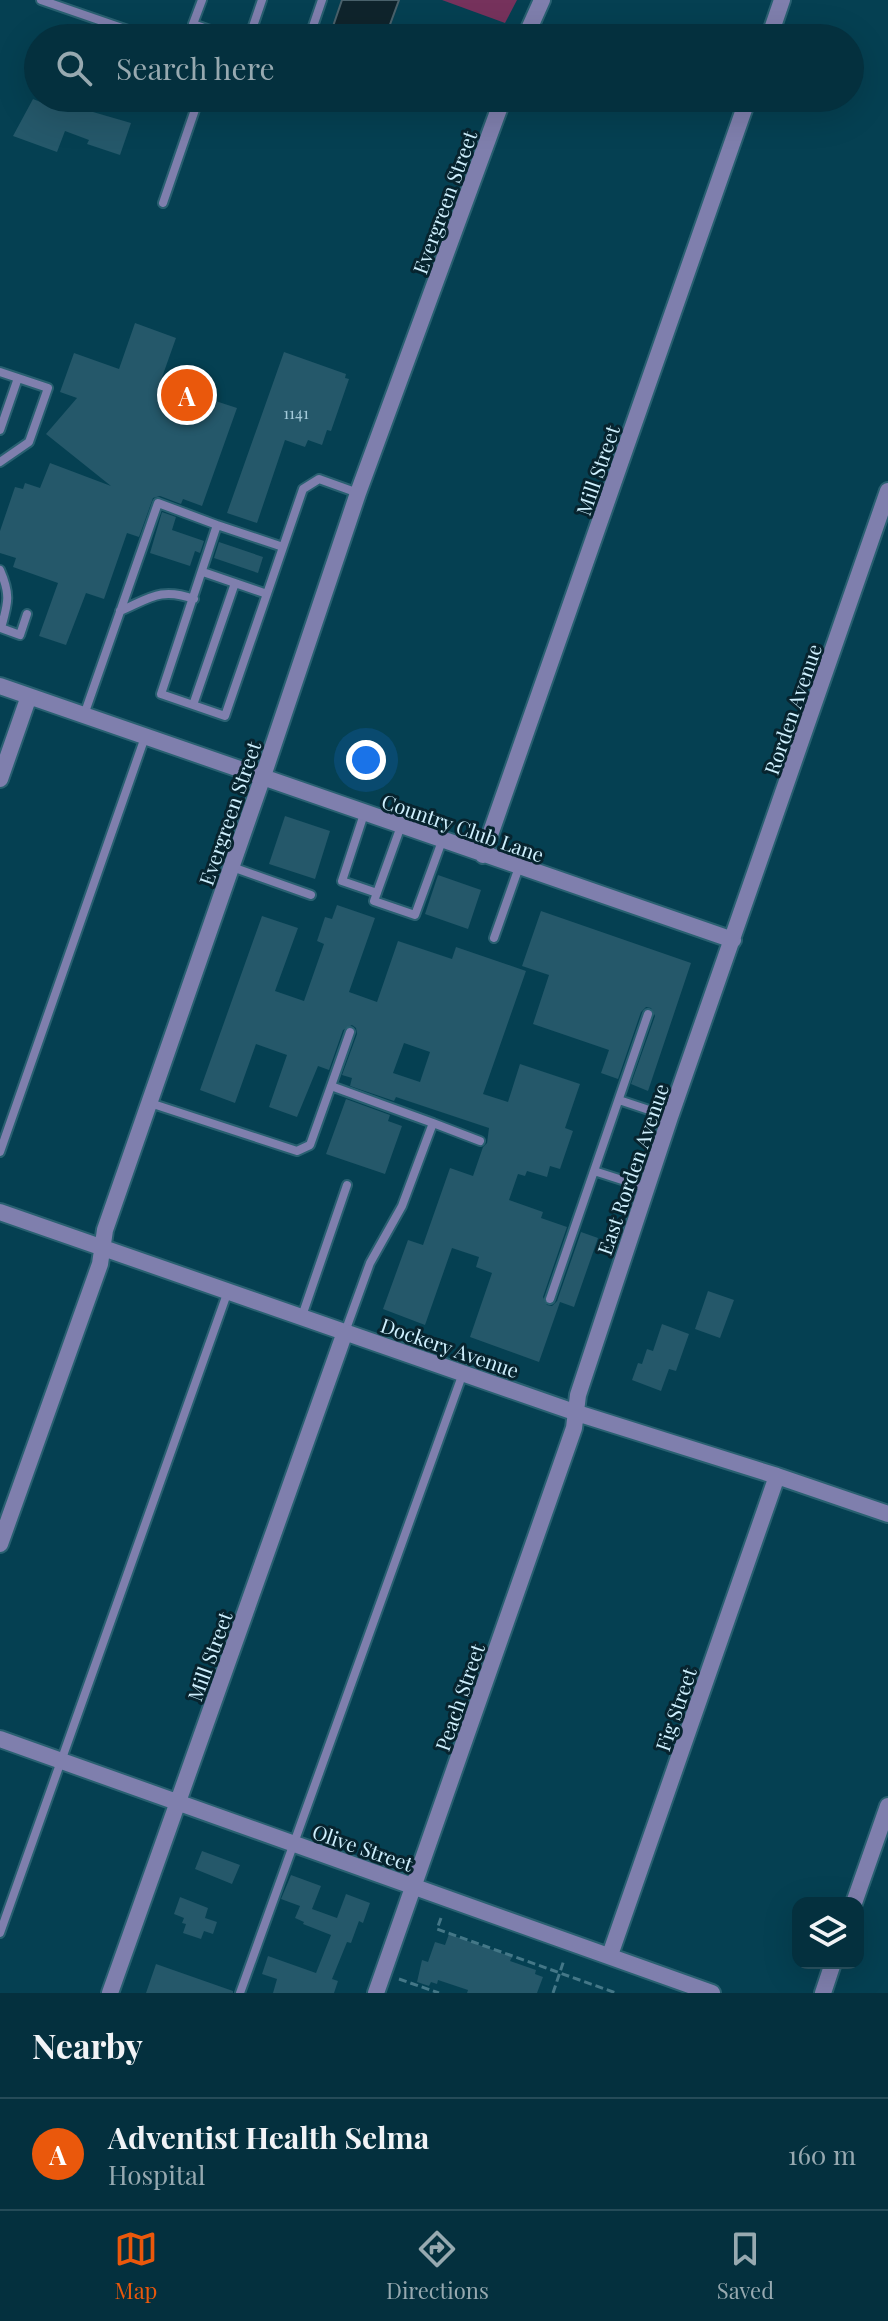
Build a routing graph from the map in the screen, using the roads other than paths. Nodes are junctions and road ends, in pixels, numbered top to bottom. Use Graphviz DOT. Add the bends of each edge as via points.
graph roads {
  1 [pos="41,0"];
  2 [pos="202,0"];
  3 [pos="262,0"];
  4 [pos="322,0"];
  5 [pos="542,0"];
  6 [pos="782,0"];
  7 [pos="110,24"];
  8 [pos="193,24"];
  9 [pos="254,24"];
  10 [pos="314,24"];
  11 [pos="531,24"];
  12 [pos="774,24"];
  13 [pos="194,112"];
  14 [pos="498,112"];
  15 [pos="743,112"];
  16 [pos="163,203"];
  17 [pos="0,372"];
  18 [pos="18,378"];
  19 [pos="0,430"];
  20 [pos="0,462"];
  21 [pos="888,491"];
  22 [pos="358,493"];
  23 [pos="217,525"];
  24 [pos="283,547"];
  25 [pos="0,570"];
  26 [pos="203,572"];
  27 [pos="235,583"];
  28 [pos="267,594"];
  29 [pos="194,599"];
  30 [pos="120,611"];
  31 [pos="27,614"];
  32 [pos="0,629"];
  33 [pos="0,686"];
  34 [pos="29,696"];
  35 [pos="193,705"];
  36 [pos="84,716"];
  37 [pos="145,737"];
  38 [pos="0,779"];
  39 [pos="262,779"];
  40 [pos="364,814"];
  41 [pos="401,826"];
  42 [pos="442,841"];
  43 [pos="483,855"];
  44 [pos="232,867"];
  45 [pos="519,867"];
  46 [pos="377,893"];
  47 [pos="311,895"];
  48 [pos="494,938"];
  49 [pos="733,940"];
  50 [pos="648,1014"];
  51 [pos="350,1032"];
  52 [pos="331,1086"];
  53 [pos="619,1100"];
  54 [pos="150,1103"];
  55 [pos="670,1117"];
  56 [pos="433,1123"];
  57 [pos="480,1141"];
  58 [pos="0,1152"];
  59 [pos="594,1171"];
  60 [pos="347,1185"];
  61 [pos="647,1188"];
  62 [pos="0,1212"];
  63 [pos="103,1247"];
  64 [pos="228,1291"];
  65 [pos="550,1299"];
  66 [pos="302,1316"];
  67 [pos="345,1332"];
  68 [pos="463,1373"];
  69 [pos="577,1413"];
  70 [pos="777,1476"];
  71 [pos="888,1514"];
  72 [pos="0,1544"];
  73 [pos="0,1739"];
  74 [pos="62,1761"];
  75 [pos="178,1802"];
  76 [pos="888,1806"];
  77 [pos="292,1844"];
  78 [pos="414,1886"];
  79 [pos="856,1897"];
  80 [pos="0,1933"];
  81 [pos="610,1955"];
  82 [pos="831,1969"];
  83 [pos="110,1993"];
  84 [pos="240,1993"];
  85 [pos="376,1993"];
  86 [pos="710,1993"];
  87 [pos="823,1993"];
  1 -- 7 [label="lane"];
  2 -- 8 [label="lane"];
  3 -- 9 [label="lane"];
  4 -- 10 [label="lane"];
  5 -- 11 [label="street"];
  6 -- 12 [label="street"];
  13 -- 16 [label="lane"];
  14 -- 22 [label="street, Evergreen Street"];
  15 -- 43 [label="street, Mill Street"];
  17 -- 18 [label="lane"];
  18 -- 19 [label="lane"];
  18 -- 20 [label="lane" via="48,388 29,442"];
  21 -- 49 [label="street, Rorden Avenue"];
  22 -- 24 [label="lane" via="319,479 303,489"];
  22 -- 39 [label="street, Evergreen Street"];
  23 -- 24 [label="lane"];
  23 -- 26 [label="lane"];
  23 -- 30 [label="lane" via="158,503"];
  24 -- 28 [label="lane"];
  25 -- 32 [label="lane" via="8,588"];
  26 -- 27 [label="lane"];
  26 -- 29 [label="lane"];
  27 -- 28 [label="lane"];
  27 -- 35 [label="lane"];
  28 -- 35 [label="lane" via="225,716"];
  29 -- 30 [label="lane" via="162,592"];
  29 -- 35 [label="lane" via="161,694"];
  30 -- 36 [label="lane"];
  31 -- 32 [label="lane" via="20,635"];
  33 -- 34 [label="street, Country Club Lane"];
  34 -- 36 [label="street, Country Club Lane"];
  34 -- 38 [label="street"];
  36 -- 37 [label="street, Country Club Lane"];
  37 -- 39 [label="street, Country Club Lane"];
  37 -- 58 [label="lane"];
  39 -- 40 [label="street, Country Club Lane"];
  39 -- 44 [label="street, Evergreen Street"];
  40 -- 41 [label="street, Country Club Lane"];
  40 -- 46 [label="lane" via="342,881"];
  41 -- 42 [label="street, Country Club Lane"];
  41 -- 46 [label="lane"];
  42 -- 43 [label="street, Country Club Lane"];
  42 -- 46 [label="lane" via="415,915 374,901"];
  43 -- 45 [label="street, Country Club Lane"];
  44 -- 47 [label="lane"];
  44 -- 54 [label="street, Evergreen Street"];
  45 -- 48 [label="lane"];
  45 -- 49 [label="street, Country Club Lane"];
  49 -- 55 [label="street, East Rorden Avenue"];
  50 -- 53 [label="lane"];
  51 -- 52 [label="lane"];
  52 -- 54 [label="lane" via="310,1145 297,1151"];
  52 -- 56 [label="lane"];
  53 -- 55 [label="lane"];
  53 -- 59 [label="lane"];
  54 -- 63 [label="street, Evergreen Street"];
  55 -- 61 [label="street, East Rorden Avenue"];
  56 -- 57 [label="lane"];
  56 -- 67 [label="lane"];
  59 -- 61 [label="lane"];
  59 -- 65 [label="lane"];
  60 -- 66 [label="lane"];
  61 -- 69 [label="street, East Rorden Avenue" via="578,1395"];
  62 -- 63 [label="street, Dockery Avenue"];
  63 -- 64 [label="street, Dockery Avenue"];
  63 -- 72 [label="street, Evergreen Street"];
  64 -- 66 [label="street, Dockery Avenue"];
  64 -- 74 [label="lane"];
  66 -- 67 [label="street, Dockery Avenue"];
  67 -- 68 [label="street, Dockery Avenue"];
  67 -- 75 [label="street, Mill Street"];
  68 -- 69 [label="street, Dockery Avenue"];
  68 -- 77 [label="lane"];
  69 -- 70 [label="street, Dockery Avenue"];
  69 -- 78 [label="street, Peach Street"];
  70 -- 71 [label="street, Dockery Avenue"];
  70 -- 81 [label="street, Fig Street"];
  73 -- 74 [label="street, Olive Street"];
  74 -- 75 [label="street, Olive Street"];
  74 -- 80 [label="lane"];
  75 -- 77 [label="street, Olive Street"];
  75 -- 83 [label="street, Mill Street"];
  76 -- 79 [label="street"];
  77 -- 78 [label="street, Olive Street"];
  77 -- 84 [label="lane"];
  78 -- 81 [label="street, Olive Street"];
  78 -- 85 [label="street, Peach Street"];
  81 -- 86 [label="street, Olive Street"];
  82 -- 87 [label="street"];
}
